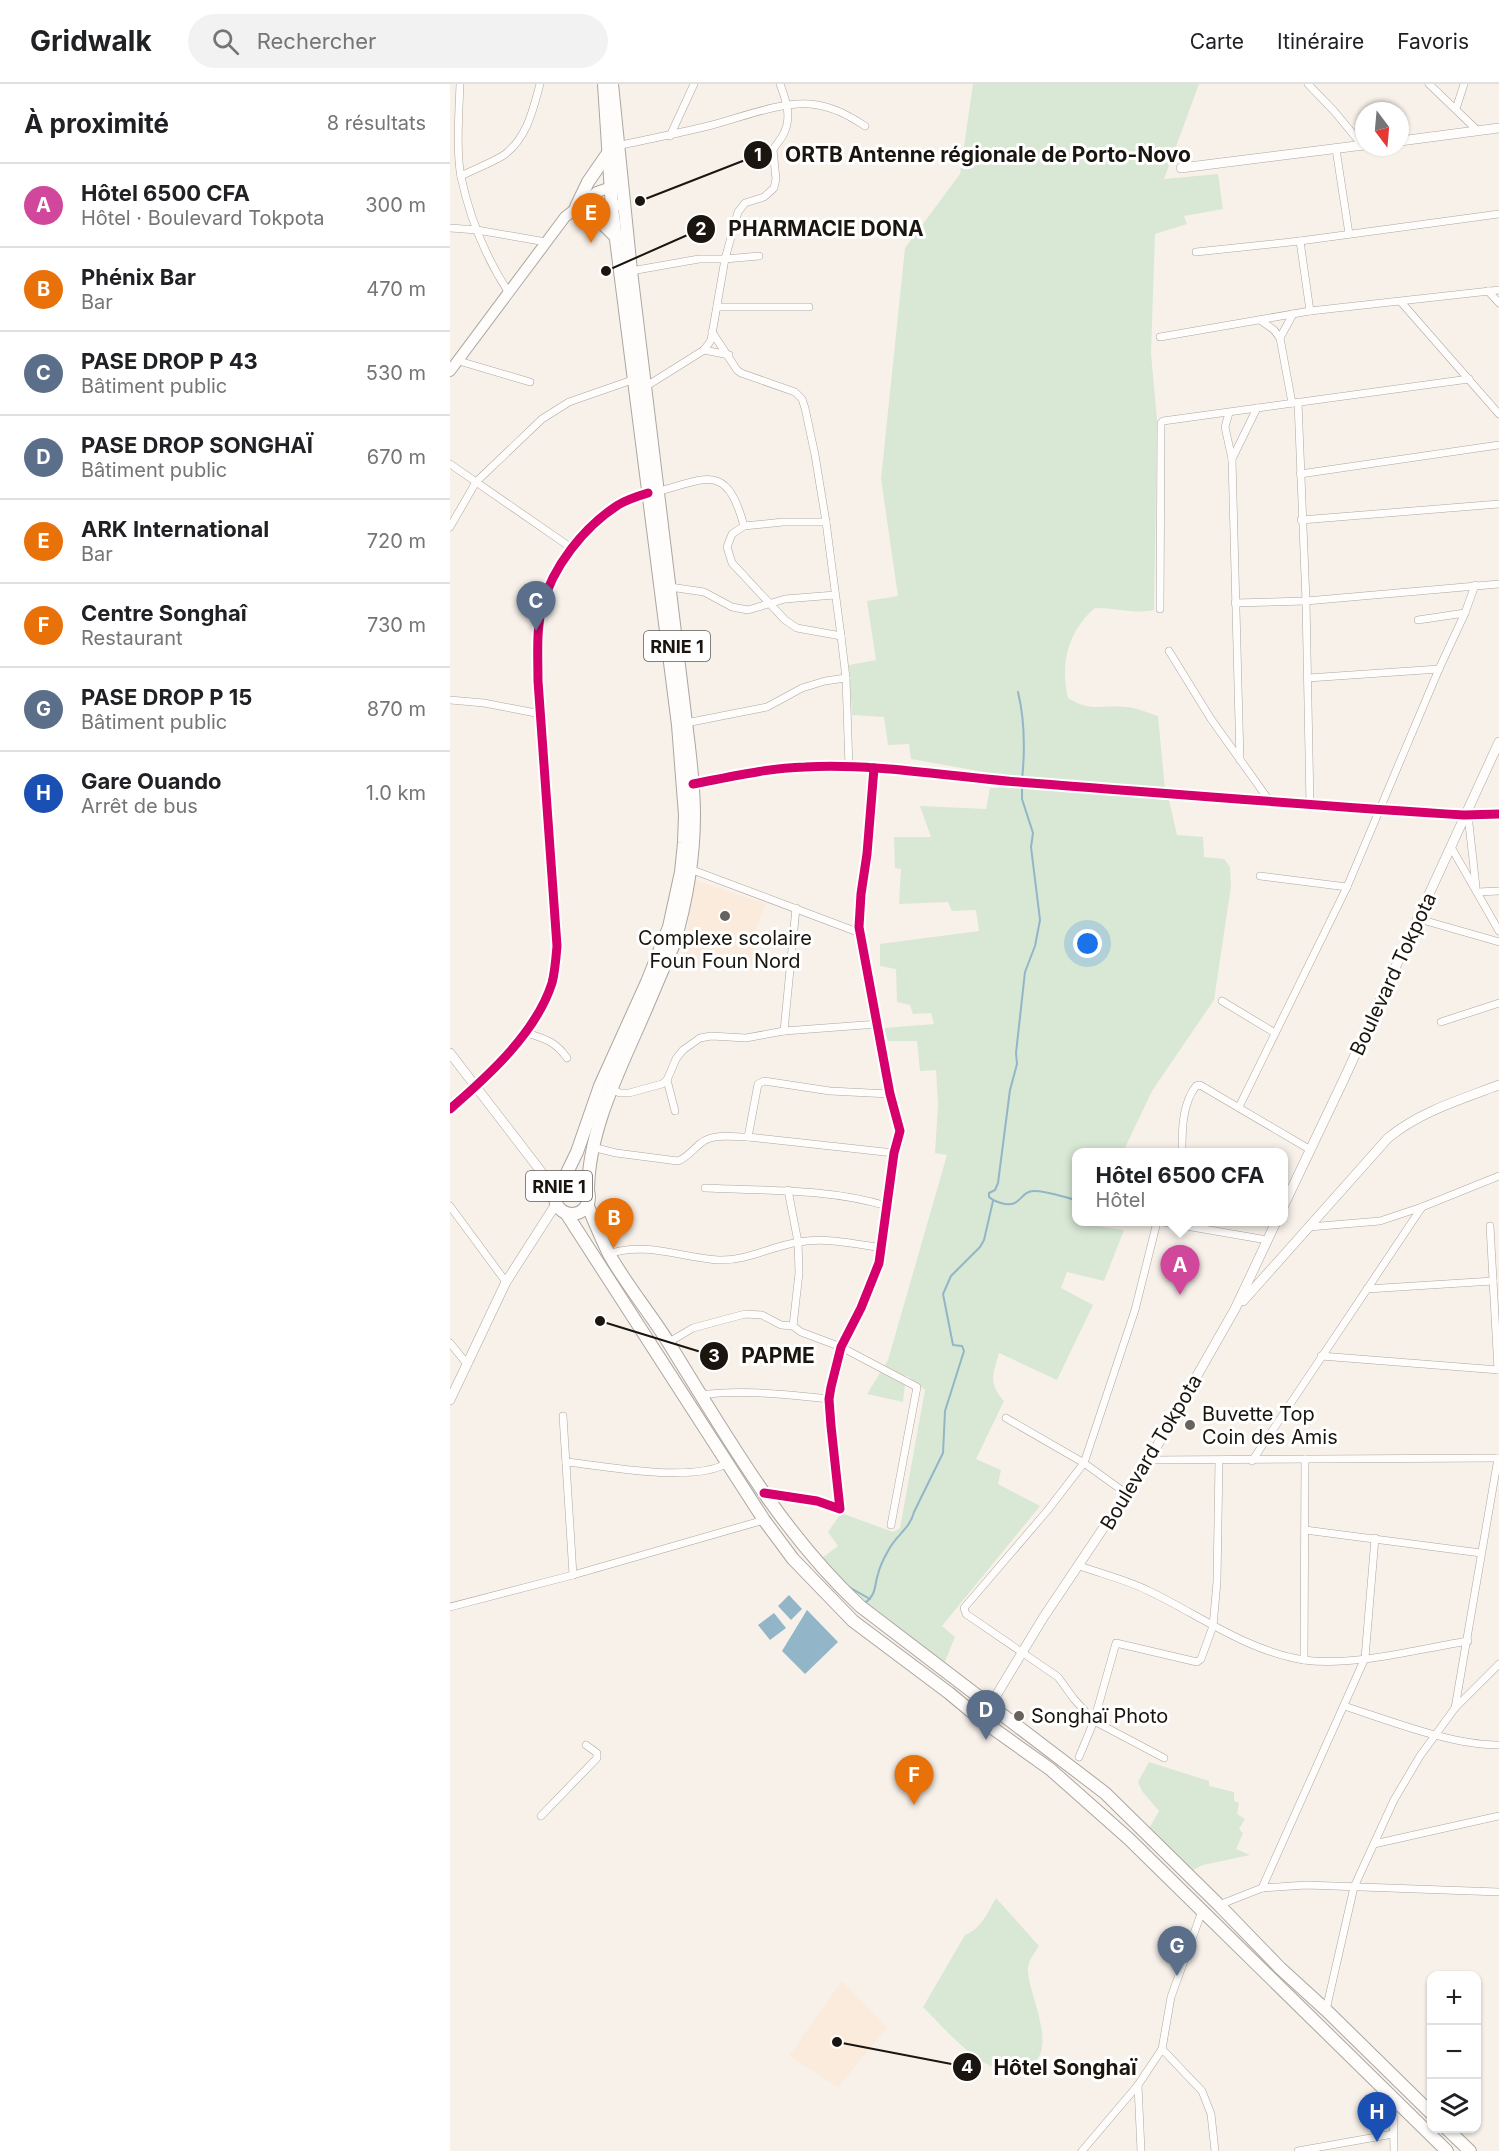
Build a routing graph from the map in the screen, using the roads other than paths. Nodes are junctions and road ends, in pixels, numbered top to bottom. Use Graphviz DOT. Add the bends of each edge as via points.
graph roads {
  1 [pos="460,84"];
  2 [pos="540,84"];
  3 [pos="604,84"];
  4 [pos="612,84"];
  5 [pos="694,84"];
  6 [pos="780,84"];
  7 [pos="1308,84"];
  8 [pos="1429,84"];
  9 [pos="1464,84"];
  10 [pos="450,100"];
  11 [pos="460,100"];
  12 [pos="788,105"];
  13 [pos="1456,110"];
  14 [pos="866,126"];
  15 [pos="1499,128"];
  16 [pos="1477,130"];
  17 [pos="670,136"];
  18 [pos="1355,136"];
  19 [pos="1409,140"];
  20 [pos="1355,147"];
  21 [pos="1336,148"];
  22 [pos="613,149"];
  23 [pos="1181,168"];
  24 [pos="461,176"];
  25 [pos="615,185"];
  26 [pos="618,206"];
  27 [pos="579,210"];
  28 [pos="1499,214"];
  29 [pos="450,228"];
  30 [pos="477,230"];
  31 [pos="1349,234"];
  32 [pos="617,238"];
  33 [pos="1300,241"];
  34 [pos="546,242"];
  35 [pos="1196,252"];
  36 [pos="759,256"];
  37 [pos="725,260"];
  38 [pos="631,271"];
  39 [pos="1499,290"];
  40 [pos="1488,291"];
  41 [pos="509,293"];
  42 [pos="1401,302"];
  43 [pos="1499,303"];
  44 [pos="717,307"];
  45 [pos="809,307"];
  46 [pos="1310,311"];
  47 [pos="1293,314"];
  48 [pos="1260,320"];
  49 [pos="712,332"];
  50 [pos="1160,337"];
  51 [pos="1280,338"];
  52 [pos="704,350"];
  53 [pos="729,355"];
  54 [pos="459,360"];
  55 [pos="450,371"];
  56 [pos="634,379"];
  57 [pos="1468,379"];
  58 [pos="530,382"];
  59 [pos="645,387"];
  60 [pos="1295,402"];
  61 [pos="1257,408"];
  62 [pos="1229,413"];
  63 [pos="1499,414"];
  64 [pos="1499,445"];
  65 [pos="1232,459"];
  66 [pos="450,464"];
  67 [pos="1300,474"];
  68 [pos="476,482"];
  69 [pos="653,492"];
  70 [pos="1499,504"];
  71 [pos="1301,520"];
  72 [pos="826,522"];
  73 [pos="744,526"];
  74 [pos="450,527"];
  75 [pos="573,549"];
  76 [pos="1499,584"];
  77 [pos="1475,585"];
  78 [pos="670,587"];
  79 [pos="835,595"];
  80 [pos="1306,600"];
  81 [pos="770,603"];
  82 [pos="1235,603"];
  83 [pos="1160,609"];
  84 [pos="1465,613"];
  85 [pos="1418,620"];
  86 [pos="841,636"];
  87 [pos="1169,651"];
  88 [pos="1439,669"];
  89 [pos="846,678"];
  90 [pos="1308,678"];
  91 [pos="450,700"];
  92 [pos="541,714"];
  93 [pos="686,723"];
  94 [pos="1499,742"];
  95 [pos="1240,760"];
  96 [pos="849,767"];
  97 [pos="874,768"];
  98 [pos="693,784"];
  99 [pos="1270,803"];
  100 [pos="1310,805"];
  101 [pos="1380,810"];
  102 [pos="1499,814"];
  103 [pos="1466,815"];
  104 [pos="1451,847"];
  105 [pos="690,869"];
  106 [pos="1260,876"];
  107 [pos="1347,887"];
  108 [pos="1499,891"];
  109 [pos="1477,892"];
  110 [pos="796,908"];
  111 [pos="1419,919"];
  112 [pos="1499,931"];
  113 [pos="861,933"];
  114 [pos="1499,942"];
  115 [pos="1222,1001"];
  116 [pos="1499,1003"];
  117 [pos="1441,1022"];
  118 [pos="878,1024"];
  119 [pos="784,1031"];
  120 [pos="527,1032"];
  121 [pos="1275,1033"];
  122 [pos="450,1053"];
  123 [pos="567,1058"];
  124 [pos="667,1080"];
  125 [pos="1499,1085"];
  126 [pos="476,1087"];
  127 [pos="611,1089"];
  128 [pos="890,1094"];
  129 [pos="1239,1107"];
  130 [pos="450,1109"];
  131 [pos="675,1112"];
  132 [pos="748,1137"];
  133 [pos="592,1148"];
  134 [pos="1182,1148"];
  135 [pos="1309,1149"];
  136 [pos="894,1153"];
  137 [pos="1499,1176"];
  138 [pos="559,1187"];
  139 [pos="705,1188"];
  140 [pos="788,1190"];
  141 [pos="1288,1194"];
  142 [pos="587,1198"];
  143 [pos="450,1206"];
  144 [pos="887,1206"];
  145 [pos="1422,1207"];
  146 [pos="561,1209"];
  147 [pos="1156,1226"];
  148 [pos="1190,1226"];
  149 [pos="1274,1226"];
  150 [pos="1490,1226"];
  151 [pos="1309,1227"];
  152 [pos="1267,1240"];
  153 [pos="798,1242"];
  154 [pos="882,1248"];
  155 [pos="609,1254"];
  156 [pos="1493,1281"];
  157 [pos="506,1282"];
  158 [pos="1368,1289"];
  159 [pos="1235,1309"];
  160 [pos="793,1326"];
  161 [pos="450,1342"];
  162 [pos="669,1342"];
  163 [pos="841,1347"];
  164 [pos="1321,1356"];
  165 [pos="467,1364"];
  166 [pos="1498,1370"];
  167 [pos="700,1395"];
  168 [pos="829,1399"];
  169 [pos="450,1400"];
  170 [pos="563,1416"];
  171 [pos="1006,1418"];
  172 [pos="1498,1458"];
  173 [pos="1305,1459"];
  174 [pos="1149,1460"];
  175 [pos="1219,1461"];
  176 [pos="1252,1461"];
  177 [pos="566,1462"];
  178 [pos="1084,1463"];
  179 [pos="726,1464"];
  180 [pos="764,1493"];
  181 [pos="1127,1494"];
  182 [pos="764,1520"];
  183 [pos="891,1525"];
  184 [pos="1305,1530"];
  185 [pos="1375,1538"];
  186 [pos="1481,1553"];
  187 [pos="1080,1566"];
  188 [pos="573,1575"];
  189 [pos="450,1607"];
  190 [pos="1213,1626"];
  191 [pos="1468,1641"];
  192 [pos="1021,1653"];
  193 [pos="1365,1658"];
  194 [pos="1304,1660"];
  195 [pos="1499,1664"];
  196 [pos="991,1704"];
  197 [pos="1344,1706"];
  198 [pos="1455,1708"];
  199 [pos="1094,1721"];
  200 [pos="1436,1734"];
  201 [pos="586,1745"];
  202 [pos="1499,1745"];
  203 [pos="1079,1757"];
  204 [pos="1164,1758"];
  205 [pos="541,1816"];
  206 [pos="1499,1816"];
  207 [pos="1374,1844"];
  208 [pos="1354,1887"];
  209 [pos="1262,1888"];
  210 [pos="1499,1892"];
  211 [pos="1219,1905"];
  212 [pos="1202,1911"];
  213 [pos="1326,2010"];
  214 [pos="1162,2049"];
  215 [pos="1138,2085"];
  216 [pos="1393,2097"];
  217 [pos="1427,2110"];
  218 [pos="1451,2133"];
  219 [pos="1394,2134"];
  220 [pos="1082,2151"];
  221 [pos="1142,2151"];
  222 [pos="1215,2151"];
  223 [pos="1298,2151"];
  224 [pos="1394,2151"];
  225 [pos="1448,2151"];
  226 [pos="1470,2151"];
  1 -- 11 [label="street"];
  2 -- 24 [label="street" via="521,138 504,155"];
  3 -- 22 [label="highway, RNIE 1"];
  4 -- 22 [label="highway, RNIE 1"];
  5 -- 17 [label="street"];
  6 -- 12 [label="street"];
  7 -- 18 [label="street"];
  8 -- 13 [label="street"];
  9 -- 13 [label="street"];
  10 -- 11 [label="street"];
  11 -- 24 [label="street"];
  12 -- 14 [label="street" via="827,107"];
  12 -- 17 [label="street"];
  12 -- 37 [label="street" via="786,131 773,150 774,188 741,208"];
  13 -- 16 [label="street"];
  15 -- 16 [label="street"];
  16 -- 19 [label="street"];
  17 -- 22 [label="street"];
  20 -- 21 [label="street"];
  21 -- 23 [label="street"];
  21 -- 31 [label="street"];
  22 -- 25 [label="highway, RNIE 1"];
  22 -- 27 [label="highway" via="588,182"];
  24 -- 30 [label="street"];
  25 -- 26 [label="highway, RNIE 1"];
  25 -- 27 [label="main road" via="597,192"];
  26 -- 27 [label="main road"];
  26 -- 32 [label="highway, RNIE 1"];
  26 -- 38 [label="highway, RNIE 1"];
  27 -- 32 [label="highway" via="600,221"];
  27 -- 34 [label="main road" via="565,217"];
  28 -- 31 [label="street"];
  29 -- 30 [label="street"];
  30 -- 34 [label="street"];
  30 -- 41 [label="street" via="492,268"];
  31 -- 33 [label="street"];
  32 -- 56 [label="highway, RNIE 1"];
  33 -- 35 [label="street"];
  33 -- 46 [label="street"];
  34 -- 41 [label="main road"];
  36 -- 37 [label="street"];
  37 -- 38 [label="street" via="699,259"];
  37 -- 44 [label="street"];
  38 -- 59 [label="highway, RNIE 1"];
  39 -- 40 [label="street"];
  40 -- 42 [label="street"];
  40 -- 43 [label="street"];
  41 -- 54 [label="main road"];
  42 -- 46 [label="street"];
  42 -- 57 [label="street"];
  44 -- 45 [label="street"];
  44 -- 49 [label="street"];
  46 -- 47 [label="street"];
  47 -- 48 [label="street"];
  47 -- 51 [label="street"];
  48 -- 50 [label="street"];
  48 -- 51 [label="street"];
  49 -- 52 [label="street"];
  49 -- 53 [label="street"];
  51 -- 60 [label="street"];
  52 -- 53 [label="street"];
  52 -- 59 [label="street"];
  53 -- 72 [label="street" via="741,373 795,392 802,399"];
  54 -- 55 [label="main road"];
  54 -- 58 [label="street"];
  56 -- 68 [label="street" via="554,411"];
  56 -- 69 [label="highway, RNIE 1"];
  57 -- 60 [label="street"];
  57 -- 63 [label="street"];
  59 -- 69 [label="highway, RNIE 1"];
  60 -- 61 [label="street"];
  60 -- 67 [label="street"];
  61 -- 62 [label="street"];
  61 -- 65 [label="street"];
  62 -- 65 [label="street" via="1225,427"];
  62 -- 83 [label="street" via="1161,423"];
  64 -- 67 [label="street"];
  65 -- 82 [label="street"];
  66 -- 68 [label="street"];
  67 -- 71 [label="street"];
  68 -- 74 [label="street"];
  68 -- 75 [label="street"];
  69 -- 73 [label="street" via="702,480 718,481 732,492"];
  69 -- 75 [label="street" via="618,505 585,532"];
  69 -- 78 [label="highway, RNIE 1"];
  69 -- 138 [label="highway, RNIE 1" via="685,815 681,872 659,956 600,1086 578,1152"];
  70 -- 71 [label="street"];
  71 -- 80 [label="street"];
  72 -- 73 [label="street"];
  72 -- 79 [label="street"];
  73 -- 81 [label="street" via="732,534 729,556"];
  75 -- 92 [label="street" via="556,573 541,609"];
  76 -- 77 [label="street"];
  77 -- 80 [label="street"];
  77 -- 84 [label="street"];
  78 -- 81 [label="street" via="704,592 732,607 748,610"];
  78 -- 93 [label="highway, RNIE 1"];
  79 -- 81 [label="street"];
  79 -- 86 [label="street"];
  80 -- 82 [label="street"];
  80 -- 90 [label="street"];
  81 -- 86 [label="street" via="797,628"];
  82 -- 95 [label="street"];
  84 -- 85 [label="street"];
  84 -- 88 [label="street"];
  86 -- 89 [label="street"];
  87 -- 95 [label="street"];
  88 -- 90 [label="street"];
  88 -- 101 [label="street"];
  89 -- 93 [label="street" via="802,688 767,707"];
  89 -- 96 [label="street"];
  90 -- 100 [label="street"];
  91 -- 92 [label="street"];
  92 -- 120 [label="street" via="557,946 552,982"];
  93 -- 98 [label="highway, RNIE 1"];
  94 -- 103 [label="street, Boulevard Tokpota"];
  95 -- 99 [label="street"];
  96 -- 97 [label="street"];
  96 -- 98 [label="street" via="765,770"];
  97 -- 99 [label="street"];
  97 -- 113 [label="street" via="861,894"];
  98 -- 105 [label="highway, RNIE 1"];
  99 -- 100 [label="street"];
  100 -- 101 [label="street"];
  101 -- 103 [label="street"];
  101 -- 107 [label="street"];
  102 -- 103 [label="street"];
  103 -- 104 [label="street, Boulevard Tokpota"];
  103 -- 109 [label="street"];
  104 -- 109 [label="street"];
  104 -- 111 [label="street, Boulevard Tokpota"];
  105 -- 110 [label="street"];
  105 -- 127 [label="highway, RNIE 1" via="674,944"];
  106 -- 107 [label="street"];
  107 -- 121 [label="street"];
  108 -- 109 [label="street"];
  109 -- 112 [label="street"];
  110 -- 113 [label="street"];
  110 -- 119 [label="street"];
  111 -- 114 [label="street"];
  111 -- 135 [label="street, Boulevard Tokpota"];
  113 -- 118 [label="street"];
  115 -- 121 [label="street"];
  116 -- 117 [label="street"];
  118 -- 119 [label="street"];
  118 -- 128 [label="street"];
  119 -- 124 [label="street" via="746,1038 700,1038 682,1050"];
  120 -- 123 [label="street" via="559,1046"];
  120 -- 126 [label="street"];
  121 -- 129 [label="street"];
  122 -- 126 [label="street"];
  124 -- 127 [label="street" via="629,1093"];
  124 -- 131 [label="street"];
  125 -- 151 [label="street" via="1401,1127"];
  126 -- 130 [label="street"];
  126 -- 138 [label="street"];
  127 -- 133 [label="highway, RNIE 1"];
  128 -- 132 [label="street" via="830,1091 764,1081 758,1084"];
  128 -- 136 [label="street" via="900,1131"];
  129 -- 134 [label="street" via="1196,1086 1185,1109"];
  129 -- 135 [label="street"];
  132 -- 133 [label="street" via="713,1137 678,1161"];
  132 -- 136 [label="street"];
  133 -- 142 [label="highway, RNIE 1"];
  135 -- 141 [label="street, Boulevard Tokpota"];
  136 -- 144 [label="street"];
  137 -- 145 [label="street"];
  138 -- 142 [label="highway, RNIE 1" via="566,1181 577,1181 582,1183"];
  138 -- 146 [label="highway, RNIE 1"];
  139 -- 140 [label="street"];
  140 -- 144 [label="street"];
  140 -- 153 [label="street"];
  142 -- 146 [label="highway, RNIE 1" via="576,1213"];
  142 -- 155 [label="highway, RNIE 1"];
  143 -- 157 [label="street"];
  144 -- 154 [label="street"];
  145 -- 151 [label="street" via="1380,1221"];
  145 -- 158 [label="street"];
  146 -- 157 [label="street"];
  146 -- 179 [label="highway, RNIE 1"];
  147 -- 178 [label="street" via="1135,1310"];
  148 -- 152 [label="street"];
  149 -- 152 [label="street, Boulevard Tokpota"];
  150 -- 156 [label="street"];
  151 -- 159 [label="street"];
  152 -- 159 [label="street, Boulevard Tokpota"];
  153 -- 154 [label="street" via="847,1242"];
  153 -- 155 [label="street" via="730,1260 637,1249"];
  153 -- 160 [label="street" via="799,1286"];
  154 -- 163 [label="street" via="870,1286"];
  155 -- 162 [label="highway, RNIE 1"];
  156 -- 158 [label="street"];
  156 -- 166 [label="street"];
  157 -- 165 [label="street"];
  158 -- 164 [label="street"];
  159 -- 174 [label="street, Boulevard Tokpota"];
  160 -- 162 [label="street" via="781,1325 762,1315 745,1314 693,1328"];
  160 -- 163 [label="street"];
  161 -- 165 [label="street"];
  162 -- 167 [label="highway, RNIE 1"];
  163 -- 168 [label="street"];
  163 -- 183 [label="street" via="917,1387"];
  164 -- 166 [label="street"];
  164 -- 176 [label="street"];
  165 -- 169 [label="street"];
  167 -- 168 [label="street" via="761,1393"];
  167 -- 180 [label="highway, RNIE 1"];
  168 -- 180 [label="street" via="840,1509 817,1501"];
  170 -- 177 [label="street"];
  171 -- 178 [label="street"];
  172 -- 173 [label="street"];
  172 -- 186 [label="street"];
  173 -- 176 [label="street"];
  173 -- 184 [label="street"];
  174 -- 175 [label="street"];
  174 -- 181 [label="street, Boulevard Tokpota"];
  175 -- 176 [label="street"];
  175 -- 190 [label="street"];
  177 -- 179 [label="street" via="666,1473 703,1471"];
  177 -- 188 [label="street"];
  178 -- 181 [label="street"];
  178 -- 192 [label="street" via="964,1608 966,1614"];
  179 -- 182 [label="highway, RNIE 1"];
  180 -- 196 [label="highway, RNIE 1" via="813,1559 852,1599"];
  181 -- 187 [label="street, Boulevard Tokpota"];
  182 -- 188 [label="street"];
  182 -- 212 [label="highway, RNIE 1" via="800,1567 853,1621 1050,1769"];
  184 -- 185 [label="street"];
  184 -- 194 [label="street"];
  185 -- 186 [label="street"];
  185 -- 193 [label="street"];
  186 -- 191 [label="street"];
  187 -- 190 [label="street" via="1148,1590"];
  187 -- 192 [label="street, Boulevard Tokpota"];
  188 -- 189 [label="street"];
  190 -- 194 [label="street" via="1265,1649"];
  190 -- 199 [label="street" via="1197,1662 1116,1643"];
  191 -- 193 [label="street"];
  191 -- 198 [label="street"];
  192 -- 196 [label="street, Boulevard Tokpota"];
  192 -- 199 [label="street" via="1058,1677"];
  193 -- 194 [label="street"];
  193 -- 197 [label="street"];
  195 -- 198 [label="street"];
  196 -- 211 [label="highway, RNIE 1" via="1105,1793"];
  197 -- 200 [label="street"];
  197 -- 209 [label="street"];
  198 -- 200 [label="street"];
  199 -- 203 [label="street"];
  199 -- 204 [label="street"];
  200 -- 202 [label="street" via="1486,1746"];
  200 -- 207 [label="street" via="1408,1774"];
  201 -- 205 [label="street" via="597,1753 597,1758"];
  206 -- 207 [label="street"];
  207 -- 208 [label="street"];
  208 -- 209 [label="street"];
  208 -- 210 [label="street"];
  208 -- 213 [label="street"];
  209 -- 211 [label="street"];
  211 -- 213 [label="highway, RNIE 1"];
  212 -- 214 [label="street" via="1171,1997"];
  212 -- 216 [label="highway, RNIE 1"];
  213 -- 217 [label="highway, RNIE 1"];
  214 -- 215 [label="street"];
  214 -- 222 [label="street" via="1202,2091 1211,2114"];
  215 -- 220 [label="street"];
  215 -- 221 [label="street"];
  216 -- 219 [label="street"];
  216 -- 225 [label="highway, RNIE 1"];
  218 -- 226 [label="highway"];
  219 -- 223 [label="street"];
  219 -- 224 [label="street"];
}
